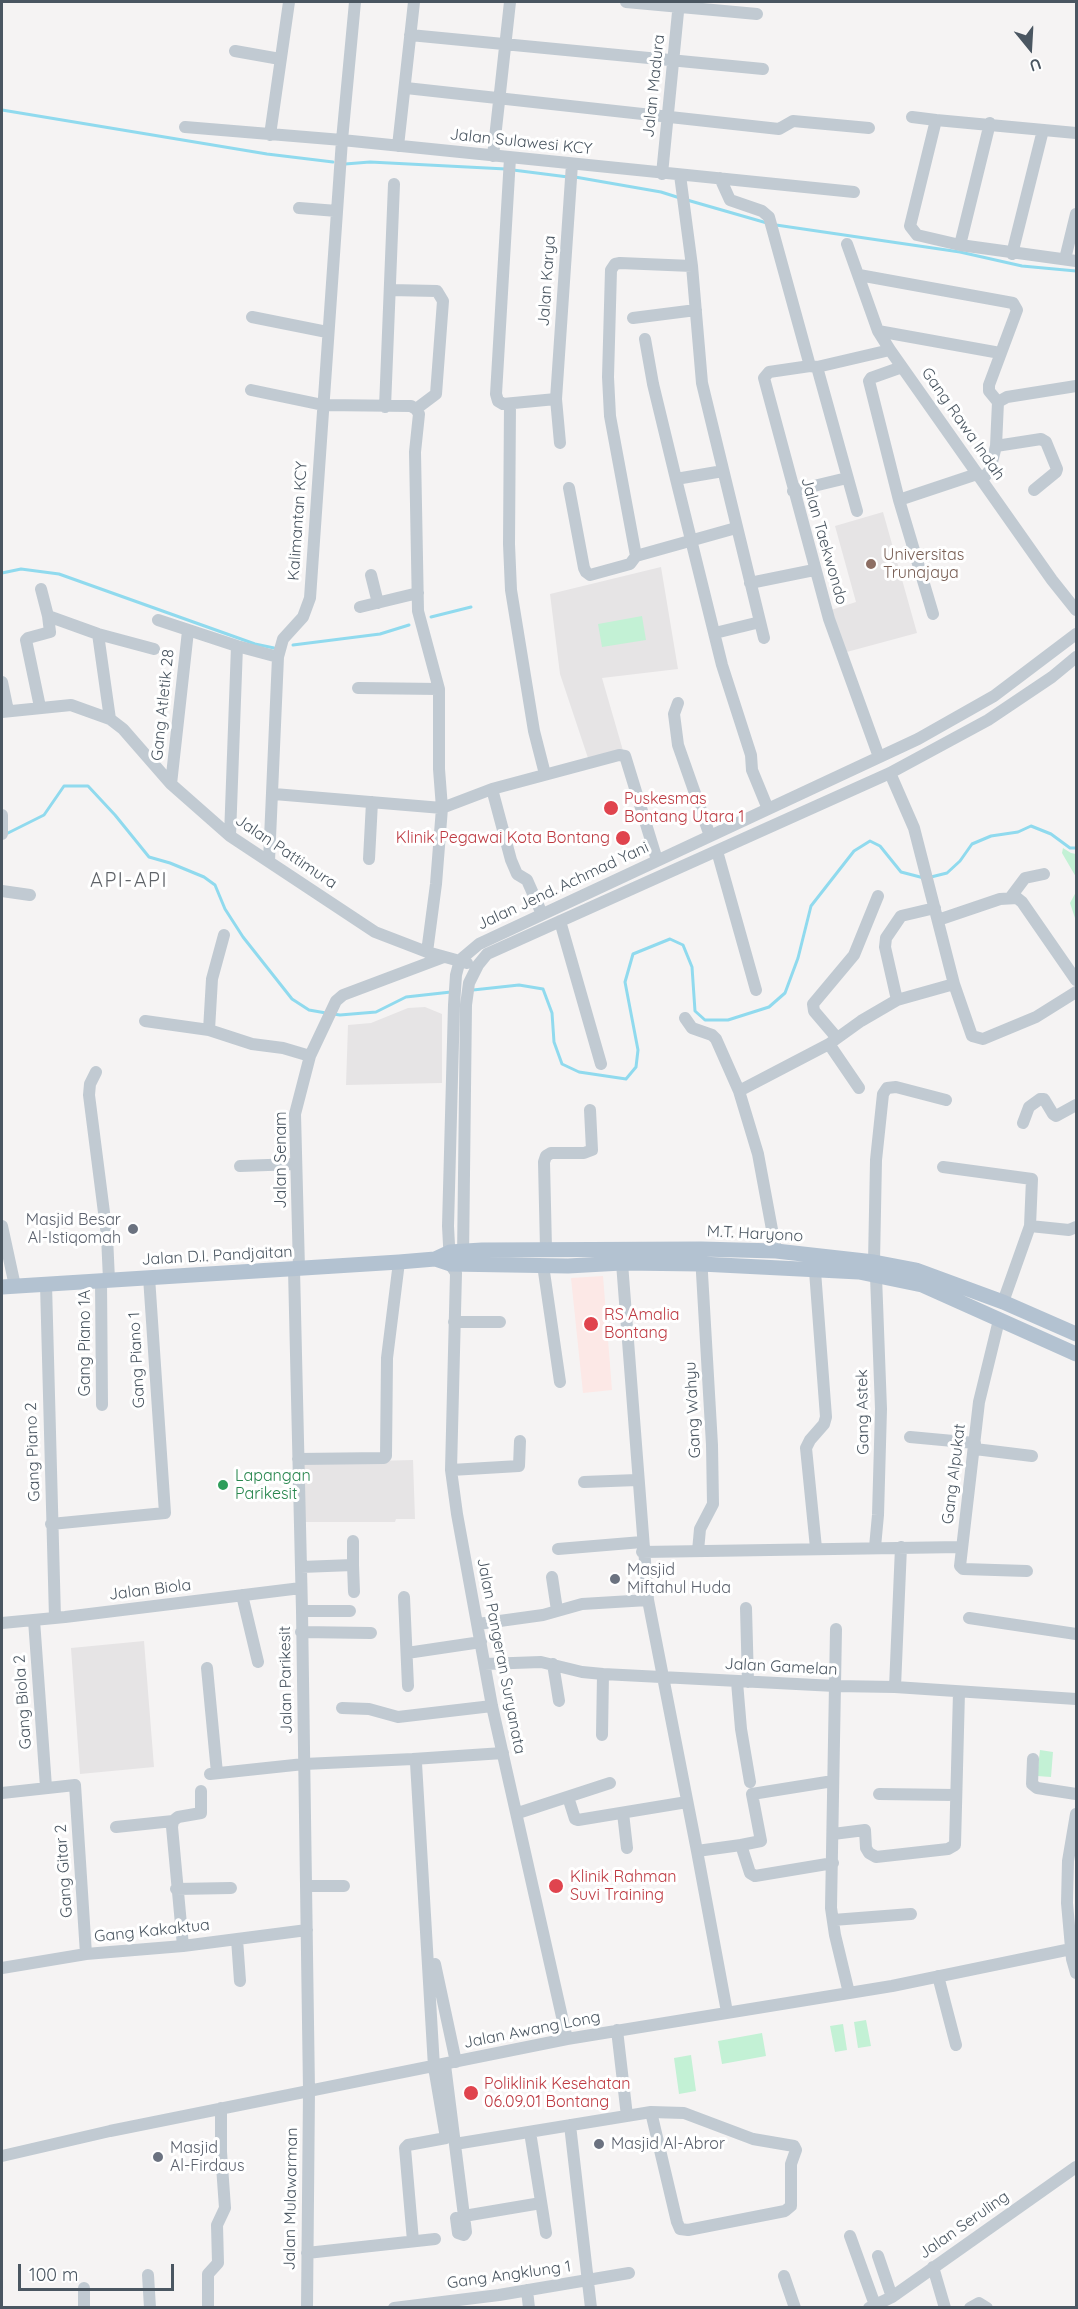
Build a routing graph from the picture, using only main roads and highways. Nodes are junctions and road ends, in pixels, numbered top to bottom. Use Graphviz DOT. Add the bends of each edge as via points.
graph roads {
  1 [pos="701,1256"];
  2 [pos="453,1260"];
  3 [pos="875,1269"];
  4 [pos="8,1286"];
  5 [pos="1077,1334"];
  6 [pos="1077,1354"];
  1 -- 2 [label="main road, M.T. Haryono" via="543,1265"];
  1 -- 2 [label="main road, M.T. Haryono" via="546,1249"];
  1 -- 3 [label="main road, M.T. Haryono" via="815,1271"];
  1 -- 3 [label="main road, M.T. Haryono" via="776,1251"];
  2 -- 4 [label="main road, Jalan D.I. Pandjaitan"];
  3 -- 5 [label="main road, M.T. Haryono" via="916,1270"];
  3 -- 6 [label="main road, M.T. Haryono" via="922,1285"];
}
